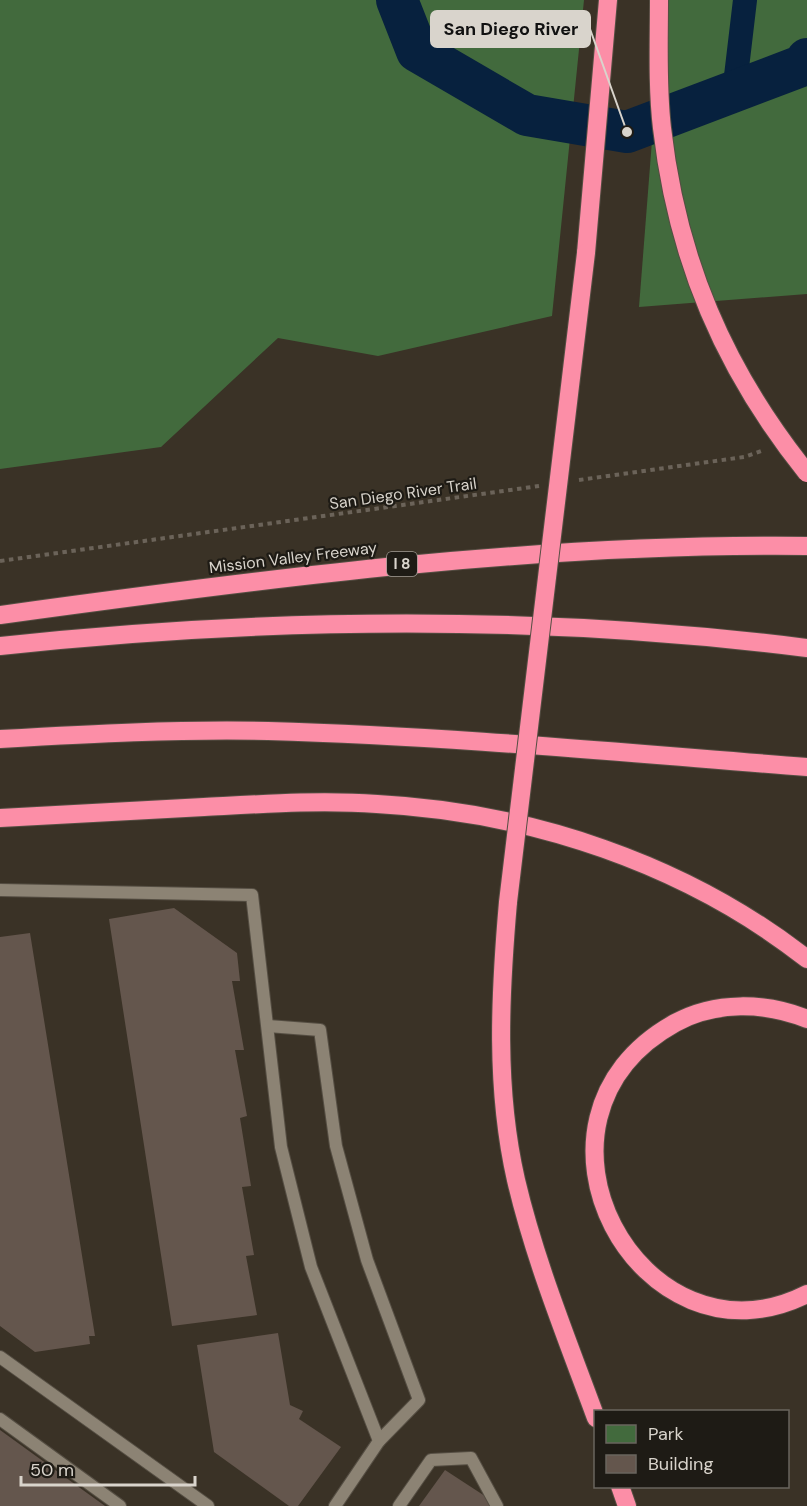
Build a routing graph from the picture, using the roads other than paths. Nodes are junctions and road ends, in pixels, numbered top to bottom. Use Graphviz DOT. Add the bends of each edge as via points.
graph roads {
  1 [pos="608,0"];
  2 [pos="659,0"];
  3 [pos="807,473"];
  4 [pos="807,546"];
  5 [pos="0,615"];
  6 [pos="0,646"];
  7 [pos="807,648"];
  8 [pos="0,739"];
  9 [pos="807,767"];
  10 [pos="0,818"];
  11 [pos="0,890"];
  12 [pos="807,959"];
  13 [pos="807,1019"];
  14 [pos="268,1026"];
  15 [pos="807,1294"];
  16 [pos="0,1357"];
  17 [pos="594,1412"];
  18 [pos="0,1419"];
  19 [pos="379,1441"];
  20 [pos="621,1488"];
  21 [pos="120,1506"];
  22 [pos="208,1506"];
  23 [pos="334,1506"];
  24 [pos="399,1506"];
  25 [pos="497,1506"];
  26 [pos="627,1506"];
  1 -- 17 [label="highway, bridge" via="586,253 501,980 501,1061 516,1178 534,1246"];
  2 -- 3 [label="highway, bridge" via="662,126 680,225 696,279 742,381"];
  4 -- 5 [label="highway, Mission Valley Freeway / I 8" via="601,550 450,560 321,572"];
  6 -- 7 [label="highway" via="225,626 370,622 652,632"];
  8 -- 9 [label="highway" via="266,731"];
  10 -- 12 [label="highway" via="327,802 455,812 574,839 652,869 728,906"];
  11 -- 14 [label="lane" via="252,895"];
  13 -- 15 [label="highway" via="751,1006 726,1006 694,1014 662,1030 631,1056 613,1083 596,1123 594,1147 595,1172 609,1222 633,1258 661,1284 700,1303 723,1307 765,1307"];
  14 -- 19 [label="lane" via="281,1147 311,1267"];
  14 -- 19 [label="lane" via="320,1030 336,1146 361,1237 419,1400"];
  16 -- 22 [label="lane"];
  18 -- 21 [label="lane"];
  19 -- 23 [label="lane"];
  20 -- 26 [label="highway"];
  24 -- 25 [label="lane" via="431,1460 471,1458"];
}
